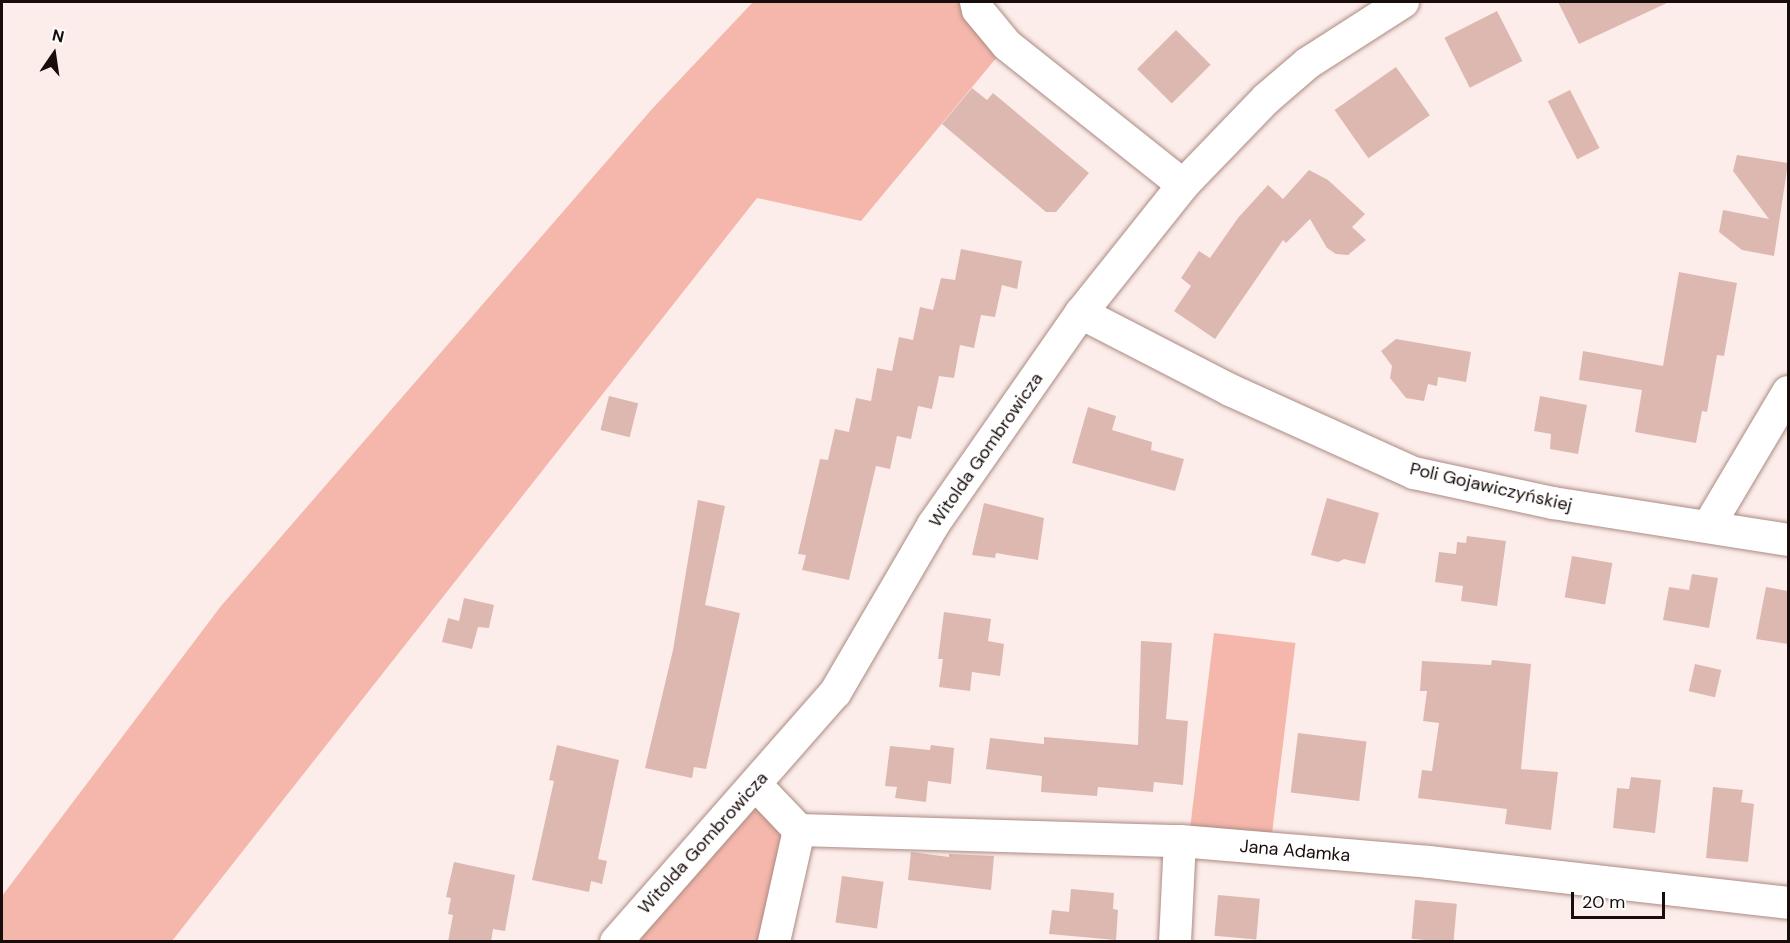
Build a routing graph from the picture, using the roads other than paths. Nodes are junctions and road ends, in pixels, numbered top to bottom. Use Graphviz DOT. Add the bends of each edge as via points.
graph roads {
  1 [pos="976,2"];
  2 [pos="1403,2"];
  3 [pos="1183,184"];
  4 [pos="1082,313"];
  5 [pos="1788,392"];
  6 [pos="1708,527"];
  7 [pos="1788,540"];
  8 [pos="756,785"];
  9 [pos="799,830"];
  10 [pos="1180,841"];
  11 [pos="1788,903"];
  12 [pos="616,942"];
  13 [pos="774,942"];
  14 [pos="1175,942"];
  1 -- 3 [label="street" via="978,10 1007,45"];
  2 -- 3 [label="street, Witolda Gombrowicza" via="1308,63 1257,107"];
  3 -- 4 [label="street, Witolda Gombrowicza"];
  4 -- 6 [label="street, Poli Gojawiczyńskiej" via="1230,390 1414,472 1553,503"];
  4 -- 8 [label="street, Witolda Gombrowicza" via="933,525 835,693"];
  5 -- 6 [label="street"];
  6 -- 7 [label="street, Poli Gojawiczyńskiej"];
  8 -- 9 [label="street"];
  8 -- 12 [label="street, Witolda Gombrowicza"];
  9 -- 10 [label="street, Jana Adamka"];
  9 -- 13 [label="street"];
  10 -- 11 [label="street, Jana Adamka" via="1428,862"];
  10 -- 14 [label="street"];
}
